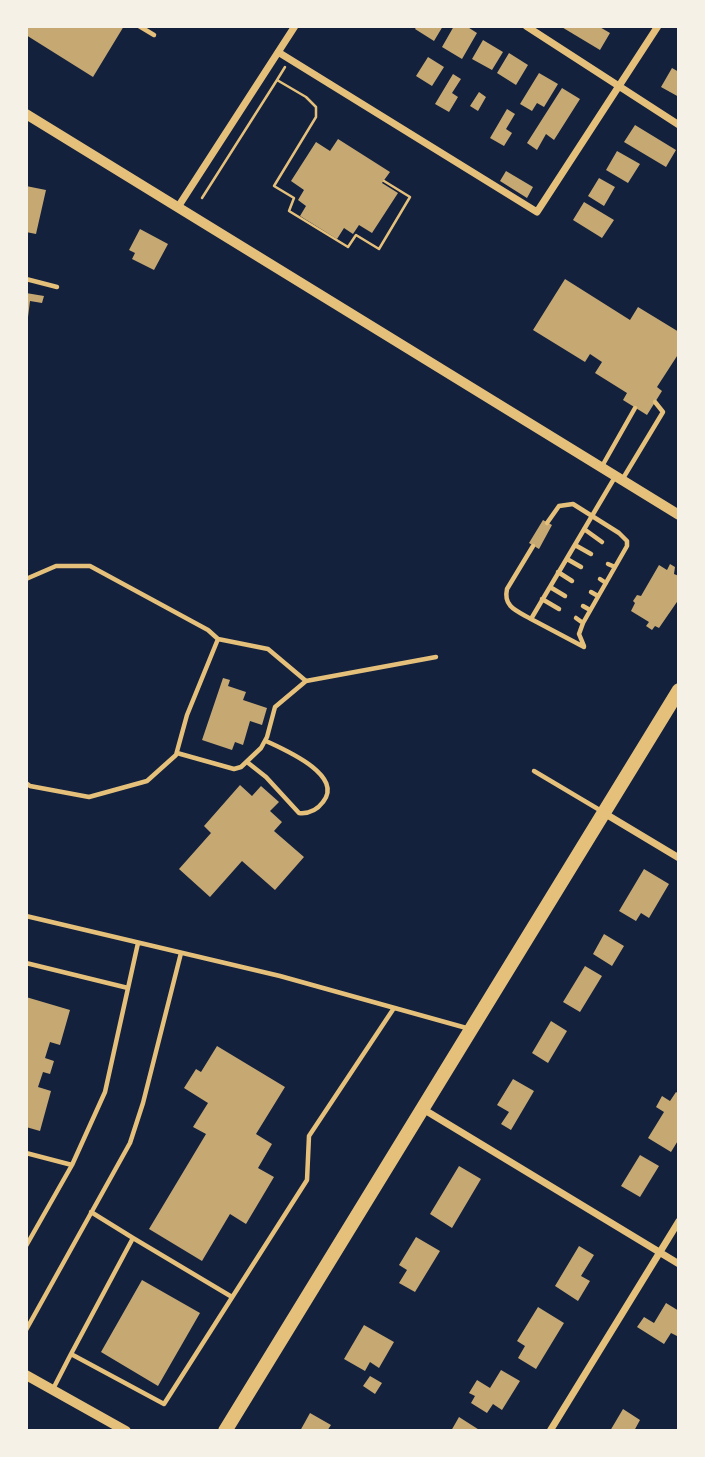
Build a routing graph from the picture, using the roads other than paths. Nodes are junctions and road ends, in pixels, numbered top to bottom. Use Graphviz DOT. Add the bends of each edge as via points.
graph roads {
  1 [pos="139,26"];
  2 [pos="295,26"];
  3 [pos="526,26"];
  4 [pos="658,26"];
  5 [pos="154,35"];
  6 [pos="278,51"];
  7 [pos="619,86"];
  8 [pos="26,114"];
  9 [pos="679,125"];
  10 [pos="178,207"];
  11 [pos="26,279"];
  12 [pos="57,287"];
  13 [pos="655,402"];
  14 [pos="635,408"];
  15 [pos="601,468"];
  16 [pos="619,479"];
  17 [pos="679,515"];
  18 [pos="592,516"];
  19 [pos="547,523"];
  20 [pos="584,529"];
  21 [pos="602,542"];
  22 [pos="575,545"];
  23 [pos="533,546"];
  24 [pos="617,550"];
  25 [pos="591,554"];
  26 [pos="622,554"];
  27 [pos="567,559"];
  28 [pos="608,564"];
  29 [pos="581,567"];
  30 [pos="615,567"];
  31 [pos="558,572"];
  32 [pos="26,579"];
  33 [pos="600,579"];
  34 [pos="572,581"];
  35 [pos="606,583"];
  36 [pos="550,587"];
  37 [pos="592,592"];
  38 [pos="565,596"];
  39 [pos="598,596"];
  40 [pos="542,599"];
  41 [pos="583,606"];
  42 [pos="559,609"];
  43 [pos="590,610"];
  44 [pos="576,618"];
  45 [pos="531,619"];
  46 [pos="583,623"];
  47 [pos="218,639"];
  48 [pos="436,657"];
  49 [pos="306,681"];
  50 [pos="679,690"];
  51 [pos="266,741"];
  52 [pos="177,753"];
  53 [pos="247,762"];
  54 [pos="534,771"];
  55 [pos="26,783"];
  56 [pos="604,812"];
  57 [pos="679,858"];
  58 [pos="26,916"];
  59 [pos="138,943"];
  60 [pos="181,953"];
  61 [pos="26,963"];
  62 [pos="128,988"];
  63 [pos="394,1007"];
  64 [pos="471,1029"];
  65 [pos="422,1108"];
  66 [pos="26,1153"];
  67 [pos="72,1165"];
  68 [pos="92,1212"];
  69 [pos="679,1221"];
  70 [pos="133,1238"];
  71 [pos="26,1246"];
  72 [pos="659,1252"];
  73 [pos="679,1264"];
  74 [pos="232,1297"];
  75 [pos="26,1330"];
  76 [pos="71,1354"];
  77 [pos="26,1375"];
  78 [pos="53,1390"];
  79 [pos="126,1431"];
  80 [pos="225,1431"];
  81 [pos="550,1431"];
  1 -- 5 [label="lane"];
  2 -- 6 [label="street"];
  3 -- 7 [label="street"];
  4 -- 7 [label="street"];
  6 -- 7 [label="street" via="537,212"];
  6 -- 10 [label="street"];
  7 -- 9 [label="street"];
  8 -- 10 [label="street"];
  10 -- 15 [label="street"];
  11 -- 12 [label="lane"];
  13 -- 16 [label="lane" via="663,412"];
  14 -- 15 [label="lane"];
  15 -- 16 [label="street"];
  16 -- 17 [label="street"];
  16 -- 18 [label="lane"];
  18 -- 19 [label="lane" via="567,503 559,506"];
  18 -- 20 [label="lane"];
  18 -- 26 [label="lane" via="625,537 627,546"];
  20 -- 21 [label="lane"];
  20 -- 22 [label="lane"];
  22 -- 25 [label="lane"];
  22 -- 27 [label="lane"];
  23 -- 45 [label="lane" via="505,596 511,608"];
  24 -- 26 [label="lane"];
  26 -- 30 [label="lane"];
  27 -- 29 [label="lane"];
  27 -- 31 [label="lane"];
  28 -- 30 [label="lane"];
  30 -- 35 [label="lane"];
  31 -- 34 [label="lane"];
  31 -- 36 [label="lane"];
  32 -- 47 [label="lane" via="56,566 90,566"];
  33 -- 35 [label="lane"];
  35 -- 39 [label="lane"];
  36 -- 38 [label="lane"];
  36 -- 40 [label="lane"];
  37 -- 39 [label="lane"];
  39 -- 43 [label="lane"];
  40 -- 42 [label="lane"];
  40 -- 45 [label="lane"];
  41 -- 43 [label="lane"];
  43 -- 46 [label="lane"];
  44 -- 46 [label="lane"];
  45 -- 46 [label="lane" via="584,647 579,634"];
  47 -- 49 [label="lane" via="268,649"];
  47 -- 52 [label="lane"];
  48 -- 49 [label="lane"];
  49 -- 51 [label="lane" via="275,707"];
  50 -- 56 [label="highway"];
  51 -- 53 [label="lane"];
  51 -- 53 [label="lane" via="322,776 328,792 322,804 299,813"];
  52 -- 53 [label="lane" via="234,769"];
  52 -- 55 [label="lane" via="147,781 89,796"];
  54 -- 56 [label="lane"];
  56 -- 57 [label="street"];
  56 -- 64 [label="highway"];
  58 -- 59 [label="lane"];
  59 -- 60 [label="lane"];
  59 -- 62 [label="lane"];
  60 -- 63 [label="lane"];
  60 -- 68 [label="lane" via="130,1143"];
  61 -- 62 [label="lane"];
  62 -- 67 [label="lane" via="105,1091"];
  63 -- 64 [label="lane"];
  63 -- 74 [label="lane" via="309,1136 307,1180"];
  64 -- 65 [label="highway"];
  65 -- 72 [label="street"];
  65 -- 80 [label="highway"];
  66 -- 67 [label="lane"];
  67 -- 71 [label="lane"];
  68 -- 70 [label="lane"];
  68 -- 75 [label="lane"];
  69 -- 72 [label="street"];
  70 -- 74 [label="lane"];
  70 -- 76 [label="lane"];
  72 -- 73 [label="street"];
  72 -- 81 [label="street"];
  74 -- 76 [label="lane" via="164,1404"];
  76 -- 78 [label="lane"];
  77 -- 78 [label="street"];
  78 -- 79 [label="street"];
}
